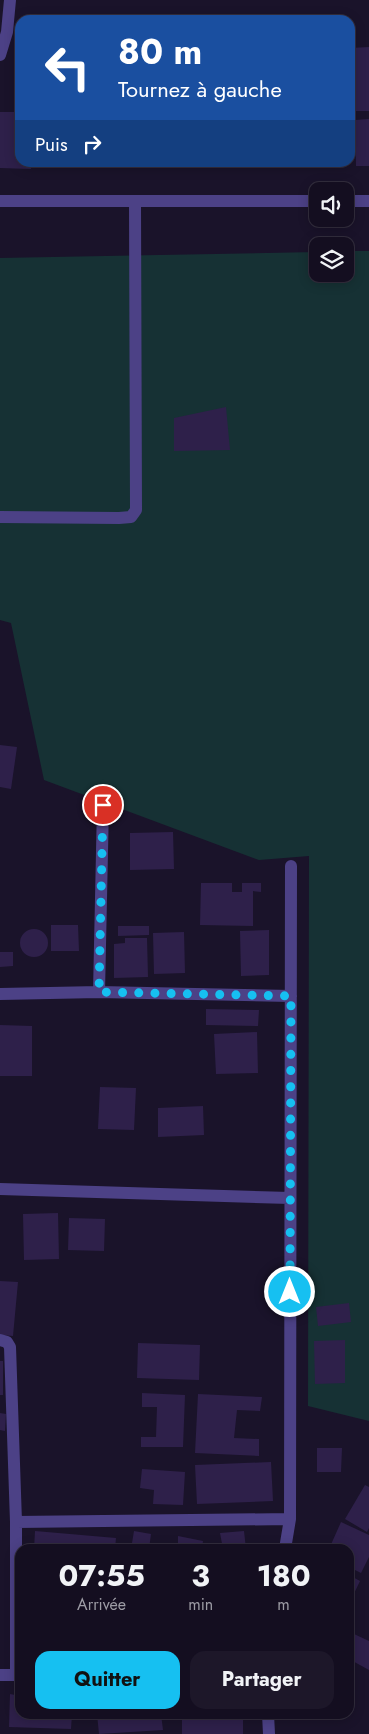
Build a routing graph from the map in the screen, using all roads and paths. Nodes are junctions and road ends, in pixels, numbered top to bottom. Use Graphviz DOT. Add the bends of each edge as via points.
graph roads {
  1 [pos="6,6"];
  2 [pos="0,55"];
  3 [pos="0,201"];
  4 [pos="135,201"];
  5 [pos="309,201"];
  6 [pos="354,201"];
  7 [pos="369,201"];
  8 [pos="0,517"];
  9 [pos="103,805"];
  10 [pos="291,866"];
  11 [pos="99,992"];
  12 [pos="0,994"];
  13 [pos="291,996"];
  14 [pos="0,1189"];
  15 [pos="290,1198"];
  16 [pos="0,1340"];
  17 [pos="290,1519"];
  18 [pos="16,1522"];
  19 [pos="16,1544"];
  20 [pos="286,1544"];
  21 [pos="0,1675"];
  22 [pos="15,1675"];
  23 [pos="268,1719"];
  24 [pos="269,1734"];
  1 -- 2 [label="street" via="7,32"];
  3 -- 4 [label="street"];
  4 -- 5 [label="street"];
  4 -- 8 [label="street" via="136,510 130,517 119,518"];
  6 -- 7 [label="street"];
  9 -- 11 [label="street"];
  10 -- 13 [label="street"];
  11 -- 12 [label="street"];
  11 -- 13 [label="street"];
  13 -- 15 [label="street"];
  14 -- 15 [label="street"];
  15 -- 17 [label="street"];
  16 -- 18 [label="street" via="10,1347"];
  17 -- 18 [label="street"];
  17 -- 20 [label="street"];
  18 -- 19 [label="street"];
  21 -- 22 [label="street"];
  23 -- 24 [label="street"];
}
